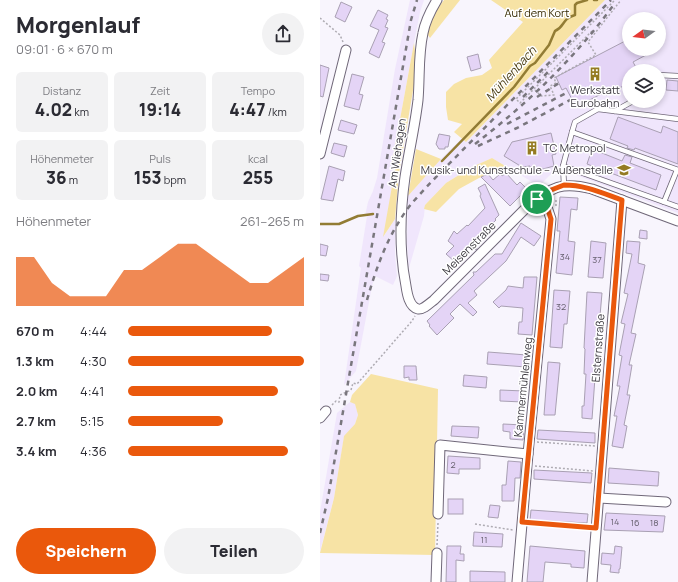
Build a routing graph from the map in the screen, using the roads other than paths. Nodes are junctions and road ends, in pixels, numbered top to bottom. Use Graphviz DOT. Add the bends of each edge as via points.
graph roads {
  1 [pos="437,0"];
  2 [pos="346,50"];
  3 [pos="666,75"];
  4 [pos="678,76"];
  5 [pos="622,107"];
  6 [pos="615,111"];
  7 [pos="678,119"];
  8 [pos="572,132"];
  9 [pos="320,154"];
  10 [pos="563,166"];
  11 [pos="677,170"];
  12 [pos="561,186"];
  13 [pos="537,199"];
  14 [pos="622,200"];
  15 [pos="664,202"];
  16 [pos="678,207"];
  17 [pos="678,221"];
  18 [pos="418,309"];
  19 [pos="528,454"];
  20 [pos="599,498"];
  21 [pos="666,502"];
  22 [pos="438,514"];
  23 [pos="437,553"];
  24 [pos="436,582"];
  25 [pos="517,582"];
  26 [pos="592,582"];
  1 -- 18 [label="street, Am Wiehagen" via="423,31 420,46 418,100 405,179 402,218 402,262 405,281 410,300"];
  2 -- 9 [label="street"];
  3 -- 4 [label="lane"];
  5 -- 6 [label="lane"];
  6 -- 7 [label="lane"];
  6 -- 8 [label="lane" via="598,109 575,122"];
  8 -- 10 [label="lane"];
  8 -- 11 [label="lane"];
  10 -- 12 [label="lane"];
  10 -- 15 [label="lane"];
  11 -- 15 [label="lane"];
  12 -- 13 [label="street, Meisenstraße"];
  12 -- 14 [label="street" via="578,185"];
  13 -- 18 [label="street, Meisenstraße" via="434,300"];
  13 -- 19 [label="street, Kammermühlenweg" via="548,210 551,219"];
  14 -- 17 [label="street"];
  14 -- 20 [label="street, Elsternstraße"];
  15 -- 16 [label="lane"];
  19 -- 22 [label="street" via="440,445"];
  19 -- 25 [label="street, Kammermühlenweg"];
  20 -- 21 [label="street"];
  20 -- 26 [label="street, Elsternstraße"];
  23 -- 24 [label="street"];
}
